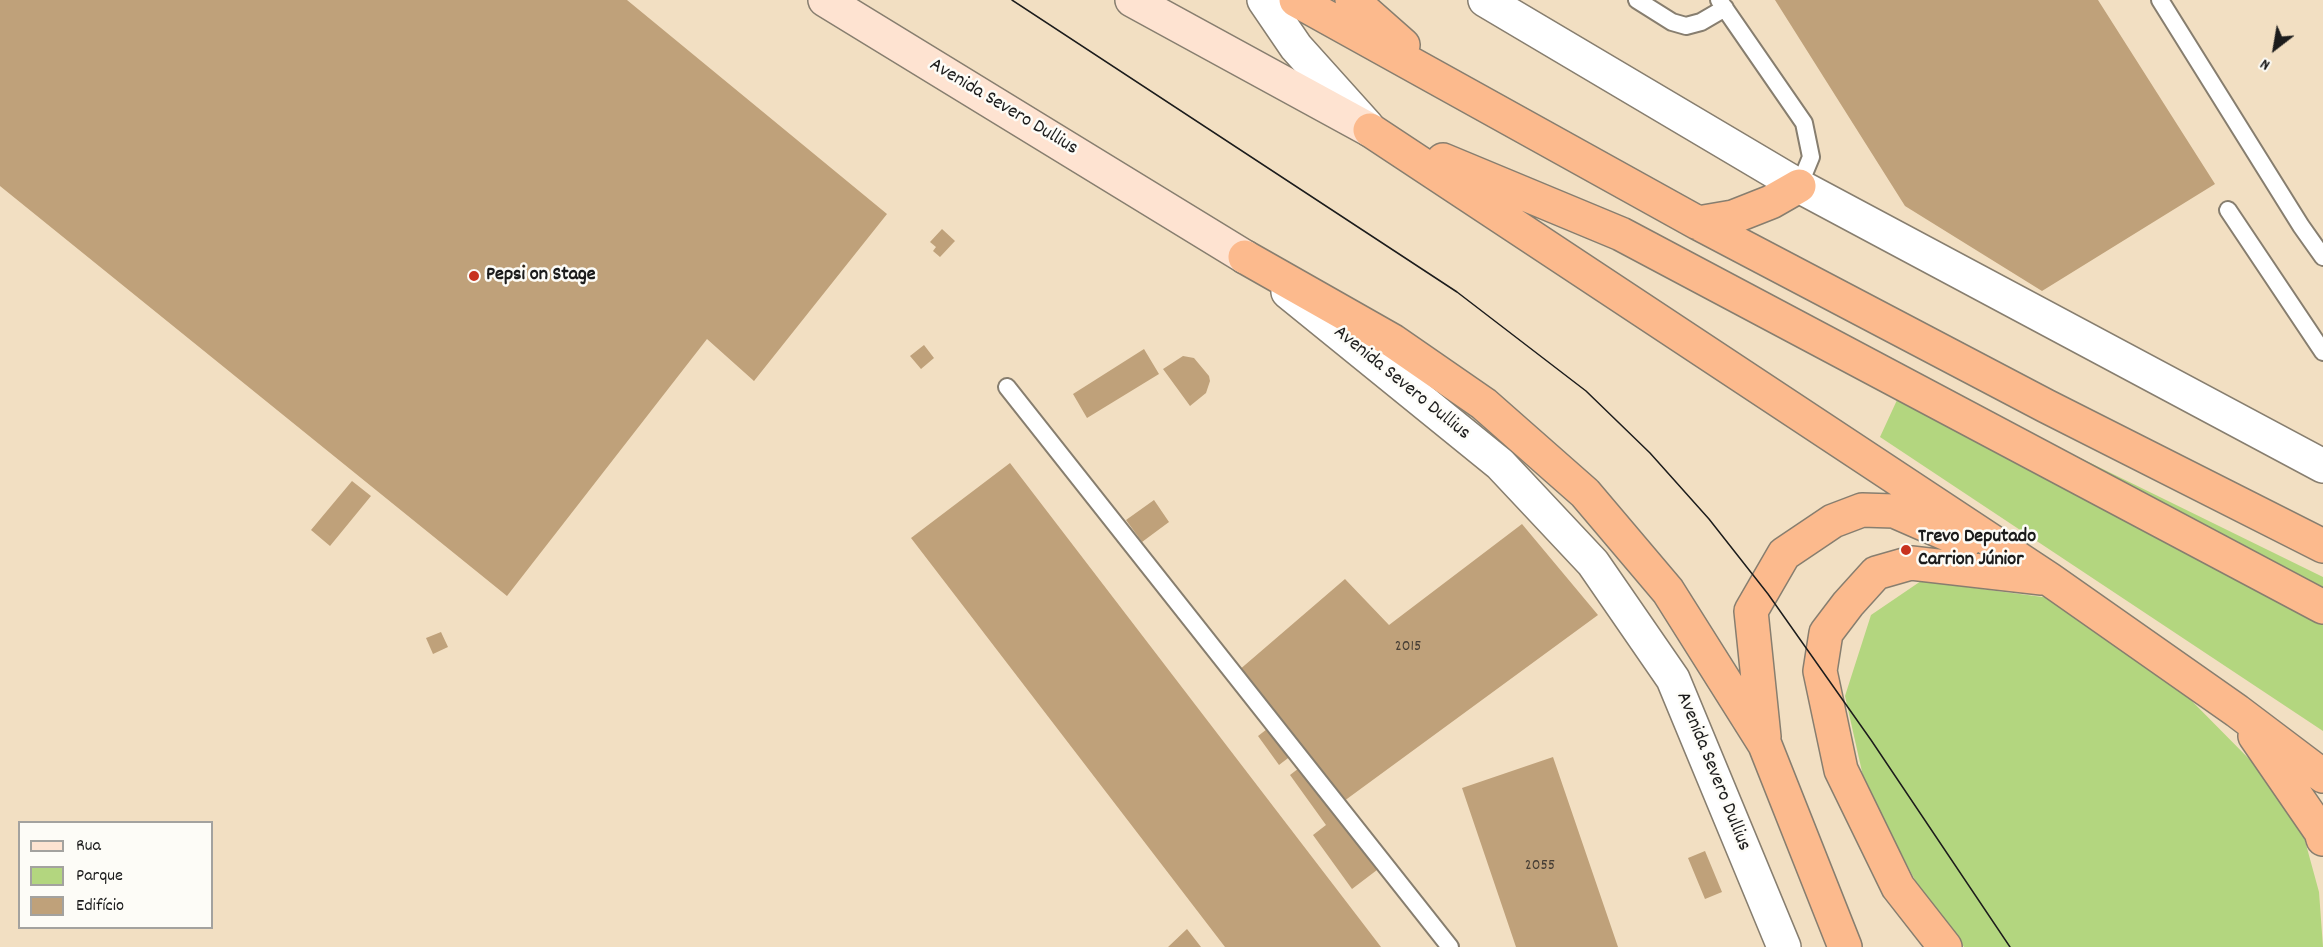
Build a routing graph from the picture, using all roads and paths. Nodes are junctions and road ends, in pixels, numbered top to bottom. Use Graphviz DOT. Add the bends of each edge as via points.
graph roads {
  1 [pos="825,0"];
  2 [pos="1132,0"];
  3 [pos="1264,0"];
  4 [pos="1296,0"];
  5 [pos="1352,0"];
  6 [pos="1485,0"];
  7 [pos="1637,0"];
  8 [pos="2160,0"];
  9 [pos="1722,4"];
  10 [pos="1449,87"];
  11 [pos="1370,130"];
  12 [pos="1799,186"];
  13 [pos="2228,210"];
  14 [pos="1698,223"];
  15 [pos="1245,257"];
  16 [pos="2323,257"];
  17 [pos="2323,352"];
  18 [pos="1008,387"];
  19 [pos="2323,466"];
  20 [pos="2323,546"];
  21 [pos="2049,579"];
  22 [pos="2323,608"];
  23 [pos="2237,711"];
  24 [pos="1765,745"];
  25 [pos="2323,752"];
  26 [pos="2323,776"];
  27 [pos="2323,839"];
  28 [pos="1450,947"];
  29 [pos="1784,947"];
  30 [pos="1845,947"];
  31 [pos="1945,947"];
  1 -- 15 [label="main road, Avenida Severo Dullius"];
  2 -- 11 [label="main road"];
  3 -- 11 [label="street" via="1296,47"];
  4 -- 10 [label="highway"];
  5 -- 10 [label="highway"];
  6 -- 12 [label="street"];
  7 -- 9 [label="lane" via="1672,22 1686,26 1701,22"];
  8 -- 16 [label="lane"];
  9 -- 12 [label="lane" via="1804,123 1811,157"];
  10 -- 14 [label="highway"];
  11 -- 21 [label="highway"];
  11 -- 22 [label="highway" via="1621,234"];
  12 -- 14 [label="highway" via="1733,217"];
  12 -- 19 [label="street"];
  13 -- 17 [label="lane"];
  14 -- 20 [label="highway"];
  15 -- 24 [label="highway" via="1393,341 1475,397 1585,493 1668,591"];
  15 -- 29 [label="street, Avenida Severo Dullius" via="1500,464 1593,563 1673,679"];
  18 -- 28 [label="lane"];
  21 -- 23 [label="highway"];
  21 -- 24 [label="highway" via="1894,510 1862,510 1833,521 1784,554 1751,611"];
  21 -- 31 [label="highway" via="1911,563 1876,573 1826,633 1820,671 1841,770 1898,887"];
  23 -- 25 [label="highway"];
  23 -- 26 [label="highway"];
  23 -- 27 [label="highway"];
  24 -- 30 [label="highway"];
}
